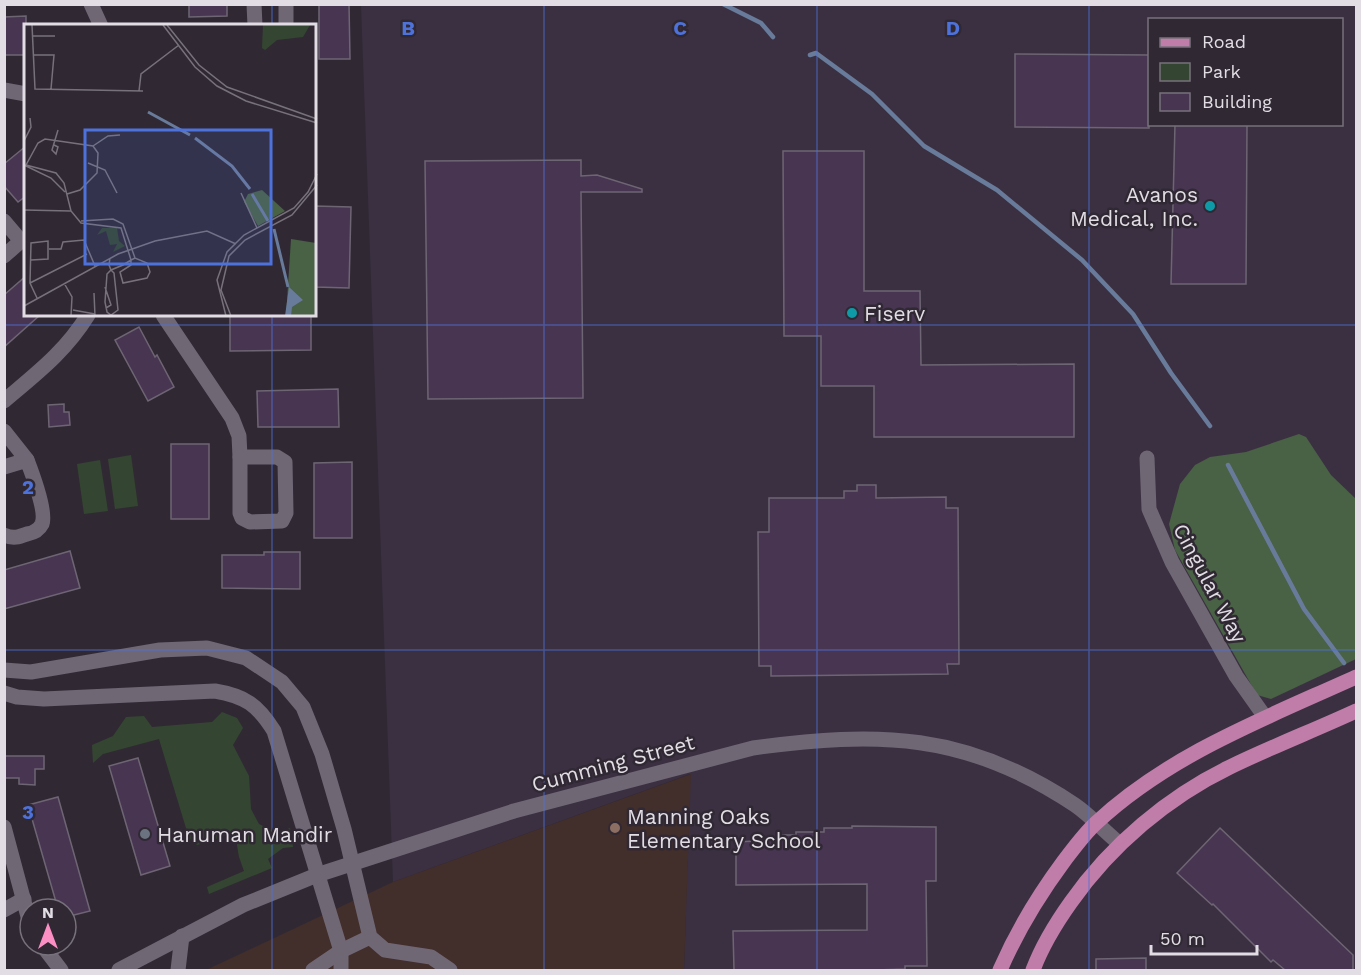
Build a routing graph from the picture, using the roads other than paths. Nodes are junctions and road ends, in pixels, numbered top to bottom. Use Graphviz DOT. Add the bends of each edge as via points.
graph roads {
  1 [pos="91,4"];
  2 [pos="255,4"];
  3 [pos="286,4"];
  4 [pos="100,24"];
  5 [pos="255,24"];
  6 [pos="286,24"];
  7 [pos="4,90"];
  8 [pos="24,93"];
  9 [pos="4,221"];
  10 [pos="23,243"];
  11 [pos="4,256"];
  12 [pos="87,316"];
  13 [pos="164,316"];
  14 [pos="4,401"];
  15 [pos="4,431"];
  16 [pos="240,457"];
  17 [pos="1147,458"];
  18 [pos="27,460"];
  19 [pos="4,468"];
  20 [pos="4,535"];
  21 [pos="4,670"];
  22 [pos="1356,677"];
  23 [pos="4,693"];
  24 [pos="1356,711"];
  25 [pos="1265,717"];
  26 [pos="1095,823"];
  27 [pos="4,827"];
  28 [pos="1120,844"];
  29 [pos="352,863"];
  30 [pos="317,875"];
  31 [pos="23,897"];
  32 [pos="18,902"];
  33 [pos="4,910"];
  34 [pos="182,936"];
  35 [pos="370,937"];
  36 [pos="341,951"];
  37 [pos="51,957"];
  38 [pos="61,970"];
  39 [pos="119,970"];
  40 [pos="177,970"];
  41 [pos="313,970"];
  42 [pos="341,970"];
  43 [pos="450,970"];
  44 [pos="1000,970"];
  45 [pos="1033,970"];
  1 -- 4 [label="street"];
  2 -- 5 [label="street"];
  3 -- 6 [label="street"];
  7 -- 8 [label="street"];
  9 -- 10 [label="street"];
  10 -- 11 [label="street"];
  12 -- 14 [label="street" via="74,338"];
  13 -- 16 [label="street" via="232,418 239,436"];
  15 -- 18 [label="street"];
  16 -- 16 [label="street" via="277,457 285,462 286,513 282,521 250,522 242,518"];
  17 -- 25 [label="street, Cingular Way" via="1149,509 1172,562 1236,676"];
  18 -- 19 [label="street"];
  18 -- 20 [label="street" via="43,522 34,532 18,537"];
  21 -- 29 [label="street" via="31,672 160,650 207,648 246,658 282,682 303,707 322,754"];
  22 -- 25 [label="main road"];
  23 -- 30 [label="street" via="44,699 214,691 248,701 274,731"];
  24 -- 28 [label="main road" via="1229,767 1174,800"];
  25 -- 26 [label="main road" via="1168,769"];
  26 -- 28 [label="street, Cumming Street"];
  26 -- 29 [label="street, Cumming Street" via="1040,784 985,757 929,743 853,739 742,751 514,811"];
  26 -- 44 [label="main road" via="1045,887"];
  27 -- 31 [label="street"];
  28 -- 45 [label="main road" via="1057,923"];
  29 -- 30 [label="street, Cumming Street"];
  29 -- 35 [label="street"];
  30 -- 34 [label="street, Cumming Street" via="243,905"];
  30 -- 36 [label="street"];
  32 -- 33 [label="street"];
  34 -- 39 [label="street, Cumming Street"];
  34 -- 40 [label="street"];
  35 -- 36 [label="street"];
  35 -- 43 [label="street" via="385,950 431,957"];
  36 -- 41 [label="street"];
  36 -- 42 [label="street"];
  37 -- 38 [label="street"];
}
